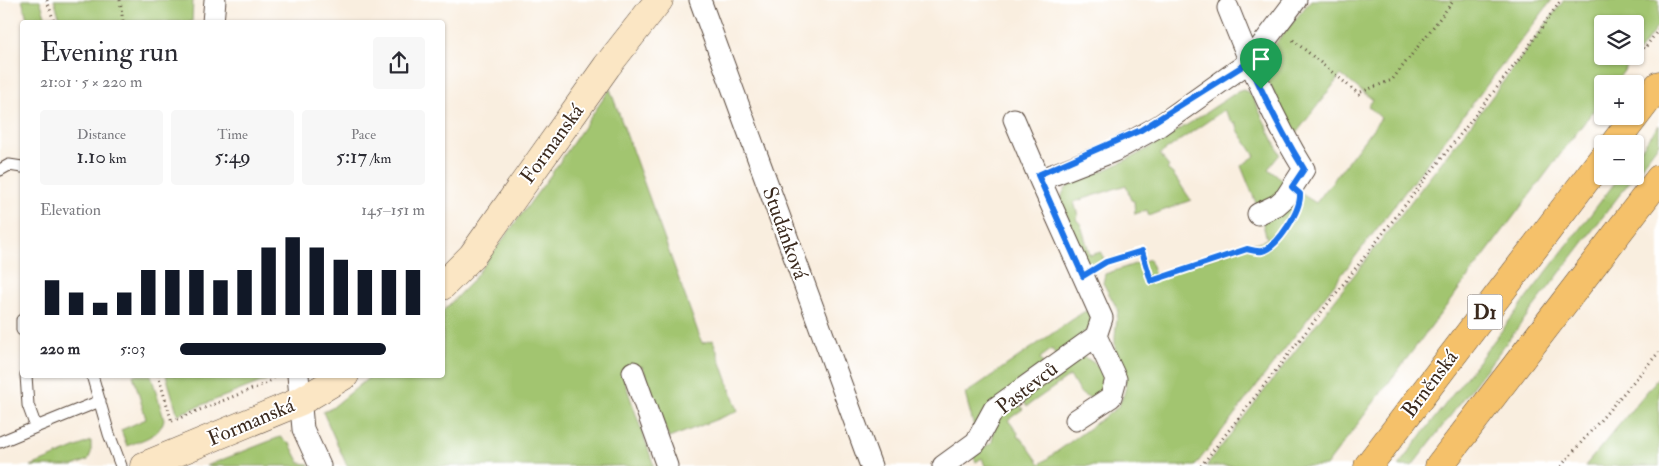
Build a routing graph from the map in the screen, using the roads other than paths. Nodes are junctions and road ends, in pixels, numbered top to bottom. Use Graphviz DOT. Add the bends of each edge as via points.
graph roads {
  1 [pos="215,0"];
  2 [pos="659,0"];
  3 [pos="700,0"];
  4 [pos="1296,0"];
  5 [pos="1228,8"];
  6 [pos="213,20"];
  7 [pos="1249,62"];
  8 [pos="1659,85"];
  9 [pos="1014,119"];
  10 [pos="1621,135"];
  11 [pos="20,167"];
  12 [pos="1594,169"];
  13 [pos="0,170"];
  14 [pos="1039,177"];
  15 [pos="1659,179"];
  16 [pos="1258,214"];
  17 [pos="445,283"];
  18 [pos="1096,336"];
  19 [pos="633,372"];
  20 [pos="26,378"];
  21 [pos="93,378"];
  22 [pos="334,378"];
  23 [pos="299,388"];
  24 [pos="100,401"];
  25 [pos="1076,420"];
  26 [pos="36,428"];
  27 [pos="0,442"];
  28 [pos="121,466"];
  29 [pos="144,466"];
  30 [pos="320,466"];
  31 [pos="667,466"];
  32 [pos="871,466"];
  33 [pos="943,466"];
  34 [pos="1368,466"];
  35 [pos="1439,466"];
  1 -- 6 [label="street"];
  2 -- 17 [label="street, Formanská" via="607,66 472,256"];
  3 -- 32 [label="street, Studánková"];
  4 -- 7 [label="street"];
  5 -- 7 [label="street"];
  7 -- 14 [label="street" via="1159,126 1114,150"];
  7 -- 16 [label="street" via="1288,144 1304,169 1286,197"];
  8 -- 10 [label="highway"];
  9 -- 14 [label="street"];
  11 -- 13 [label="lane" via="9,165"];
  12 -- 34 [label="highway, Brněnská / D1"];
  14 -- 18 [label="street" via="1102,318"];
  15 -- 35 [label="highway"];
  18 -- 25 [label="street" via="1116,379 1111,397"];
  18 -- 33 [label="street, Pastevců" via="994,409 976,442"];
  19 -- 31 [label="street"];
  20 -- 26 [label="lane" via="28,404"];
  21 -- 24 [label="lane"];
  22 -- 23 [label="street, Formanská"];
  23 -- 29 [label="street, Formanská" via="181,451"];
  23 -- 30 [label="street" via="303,429"];
  24 -- 26 [label="lane"];
  24 -- 28 [label="lane"];
  26 -- 27 [label="lane"];
}
